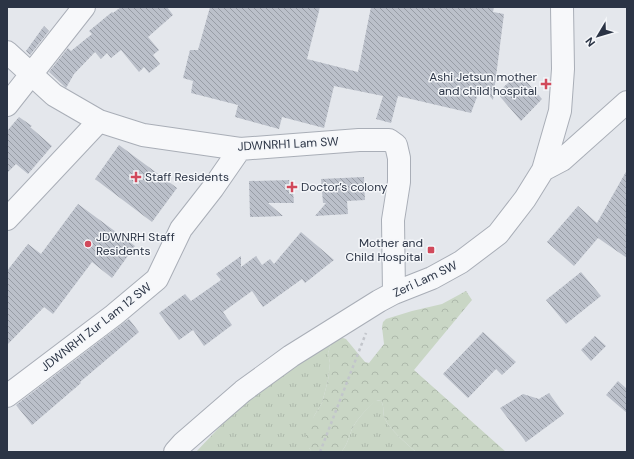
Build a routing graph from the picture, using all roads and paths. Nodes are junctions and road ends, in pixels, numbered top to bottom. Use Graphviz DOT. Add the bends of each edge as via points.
graph roads {
  1 [pos="84,7"];
  2 [pos="562,7"];
  3 [pos="7,52"];
  4 [pos="31,74"];
  5 [pos="627,102"];
  6 [pos="7,105"];
  7 [pos="99,121"];
  8 [pos="240,149"];
  9 [pos="543,170"];
  10 [pos="7,219"];
  11 [pos="394,293"];
  12 [pos="367,331"];
  13 [pos="7,396"];
  14 [pos="175,452"];
  15 [pos="320,452"];
  1 -- 4 [label="street"];
  2 -- 9 [label="street, Zeri Lam SW" via="563,69 560,111"];
  3 -- 4 [label="street, JDWNRH1 Lam SW"];
  4 -- 6 [label="street"];
  4 -- 7 [label="street, JDWNRH1 Lam SW" via="54,95"];
  5 -- 9 [label="street" via="562,160"];
  7 -- 8 [label="street, JDWNRH1 Lam SW" via="143,135"];
  7 -- 10 [label="street"];
  8 -- 11 [label="street, JDWNRH1 Lam SW" via="359,140 389,140 396,144 399,182 393,220"];
  8 -- 13 [label="street, JDWNRH1 Zur Lam 12 SW" via="181,229 157,279"];
  9 -- 11 [label="street, Zeri Lam SW" via="498,234 461,262 432,278"];
  11 -- 14 [label="street, Zeri Lam SW" via="291,356 249,386"];
  12 -- 15 [label="path"];
}
